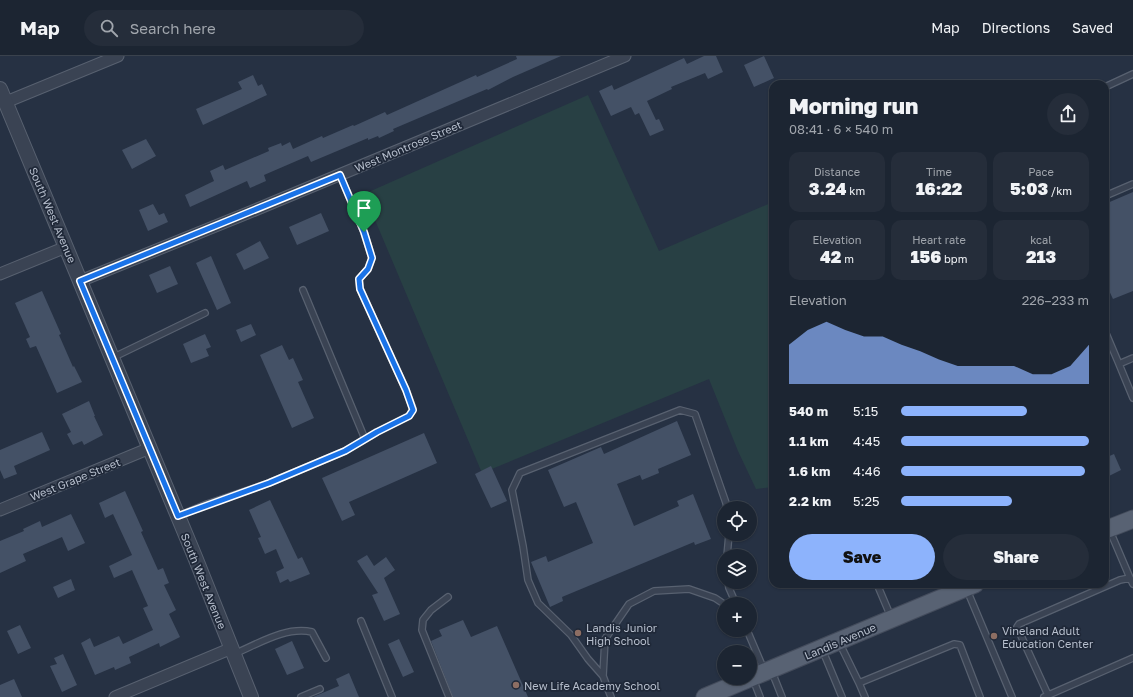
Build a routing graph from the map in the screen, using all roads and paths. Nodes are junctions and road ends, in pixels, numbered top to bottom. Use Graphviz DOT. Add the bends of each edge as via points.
graph roads {
  1 [pos="118,56"];
  2 [pos="625,56"];
  3 [pos="1133,74"];
  4 [pos="1109,85"];
  5 [pos="0,89"];
  6 [pos="6,102"];
  7 [pos="340,175"];
  8 [pos="1133,184"];
  9 [pos="1109,194"];
  10 [pos="66,247"];
  11 [pos="0,274"];
  12 [pos="80,281"];
  13 [pos="303,290"];
  14 [pos="205,313"];
  15 [pos="1109,340"];
  16 [pos="112,358"];
  17 [pos="1133,358"];
  18 [pos="1119,364"];
  19 [pos="1133,398"];
  20 [pos="365,439"];
  21 [pos="150,448"];
  22 [pos="725,501"];
  23 [pos="0,510"];
  24 [pos="178,516"];
  25 [pos="1133,519"];
  26 [pos="1109,528"];
  27 [pos="1109,533"];
  28 [pos="1130,578"];
  29 [pos="1133,584"];
  30 [pos="1109,585"];
  31 [pos="879,588"];
  32 [pos="966,588"];
  33 [pos="972,588"];
  34 [pos="1102,588"];
  35 [pos="448,597"];
  36 [pos="717,599"];
  37 [pos="892,619"];
  38 [pos="360,621"];
  39 [pos="750,637"];
  40 [pos="839,641"];
  41 [pos="822,648"];
  42 [pos="233,651"];
  43 [pos="326,658"];
  44 [pos="1133,658"];
  45 [pos="763,673"];
  46 [pos="603,676"];
  47 [pos="859,683"];
  48 [pos="320,689"];
  49 [pos="712,696"];
  50 [pos="1046,696"];
  51 [pos="114,697"];
  52 [pos="251,697"];
  53 [pos="301,697"];
  54 [pos="392,697"];
  55 [pos="449,697"];
  56 [pos="611,697"];
  57 [pos="760,697"];
  58 [pos="782,697"];
  59 [pos="842,697"];
  60 [pos="865,697"];
  61 [pos="980,697"];
  62 [pos="1012,697"];
  1 -- 6 [label="street"];
  2 -- 7 [label="street, West Montrose Street"];
  3 -- 4 [label="lane"];
  5 -- 6 [label="street, South West Avenue"];
  6 -- 10 [label="street, South West Avenue"];
  7 -- 12 [label="street, West Montrose Street"];
  7 -- 20 [label="lane" via="372,258 368,269 359,279 360,289 413,410 409,416"];
  8 -- 9 [label="lane"];
  10 -- 11 [label="street"];
  10 -- 12 [label="street, South West Avenue"];
  12 -- 16 [label="street, South West Avenue"];
  13 -- 20 [label="lane"];
  14 -- 16 [label="lane"];
  15 -- 18 [label="lane"];
  16 -- 21 [label="street, South West Avenue"];
  17 -- 18 [label="lane"];
  18 -- 19 [label="lane"];
  20 -- 24 [label="lane" via="345,451 276,480"];
  21 -- 23 [label="street, West Grape Street"];
  21 -- 24 [label="street, South West Avenue"];
  22 -- 46 [label="lane" via="695,414 680,410 520,473 512,490 528,580 538,603 571,635"];
  24 -- 42 [label="street, South West Avenue"];
  25 -- 26 [label="main road"];
  27 -- 28 [label="lane"];
  28 -- 29 [label="lane"];
  28 -- 30 [label="lane"];
  31 -- 37 [label="lane"];
  32 -- 37 [label="main road, Landis Avenue"];
  33 -- 62 [label="lane"];
  34 -- 50 [label="lane" via="1017,627"];
  35 -- 55 [label="lane" via="423,620 422,630"];
  36 -- 46 [label="lane" via="689,589 654,590 629,604 605,639"];
  37 -- 40 [label="main road, Landis Avenue"];
  38 -- 54 [label="lane"];
  39 -- 45 [label="lane"];
  40 -- 41 [label="main road, Landis Avenue"];
  40 -- 47 [label="lane"];
  41 -- 45 [label="main road, Landis Avenue"];
  41 -- 59 [label="lane"];
  42 -- 43 [label="lane" via="274,636 303,630 312,632"];
  42 -- 51 [label="street"];
  42 -- 52 [label="street, South West Avenue"];
  44 -- 50 [label="lane"];
  45 -- 49 [label="main road, Landis Avenue"];
  45 -- 57 [label="lane"];
  45 -- 58 [label="lane"];
  46 -- 56 [label="lane"];
  47 -- 60 [label="lane"];
  47 -- 61 [label="lane" via="954,644 960,645"];
  48 -- 53 [label="lane"];
}
